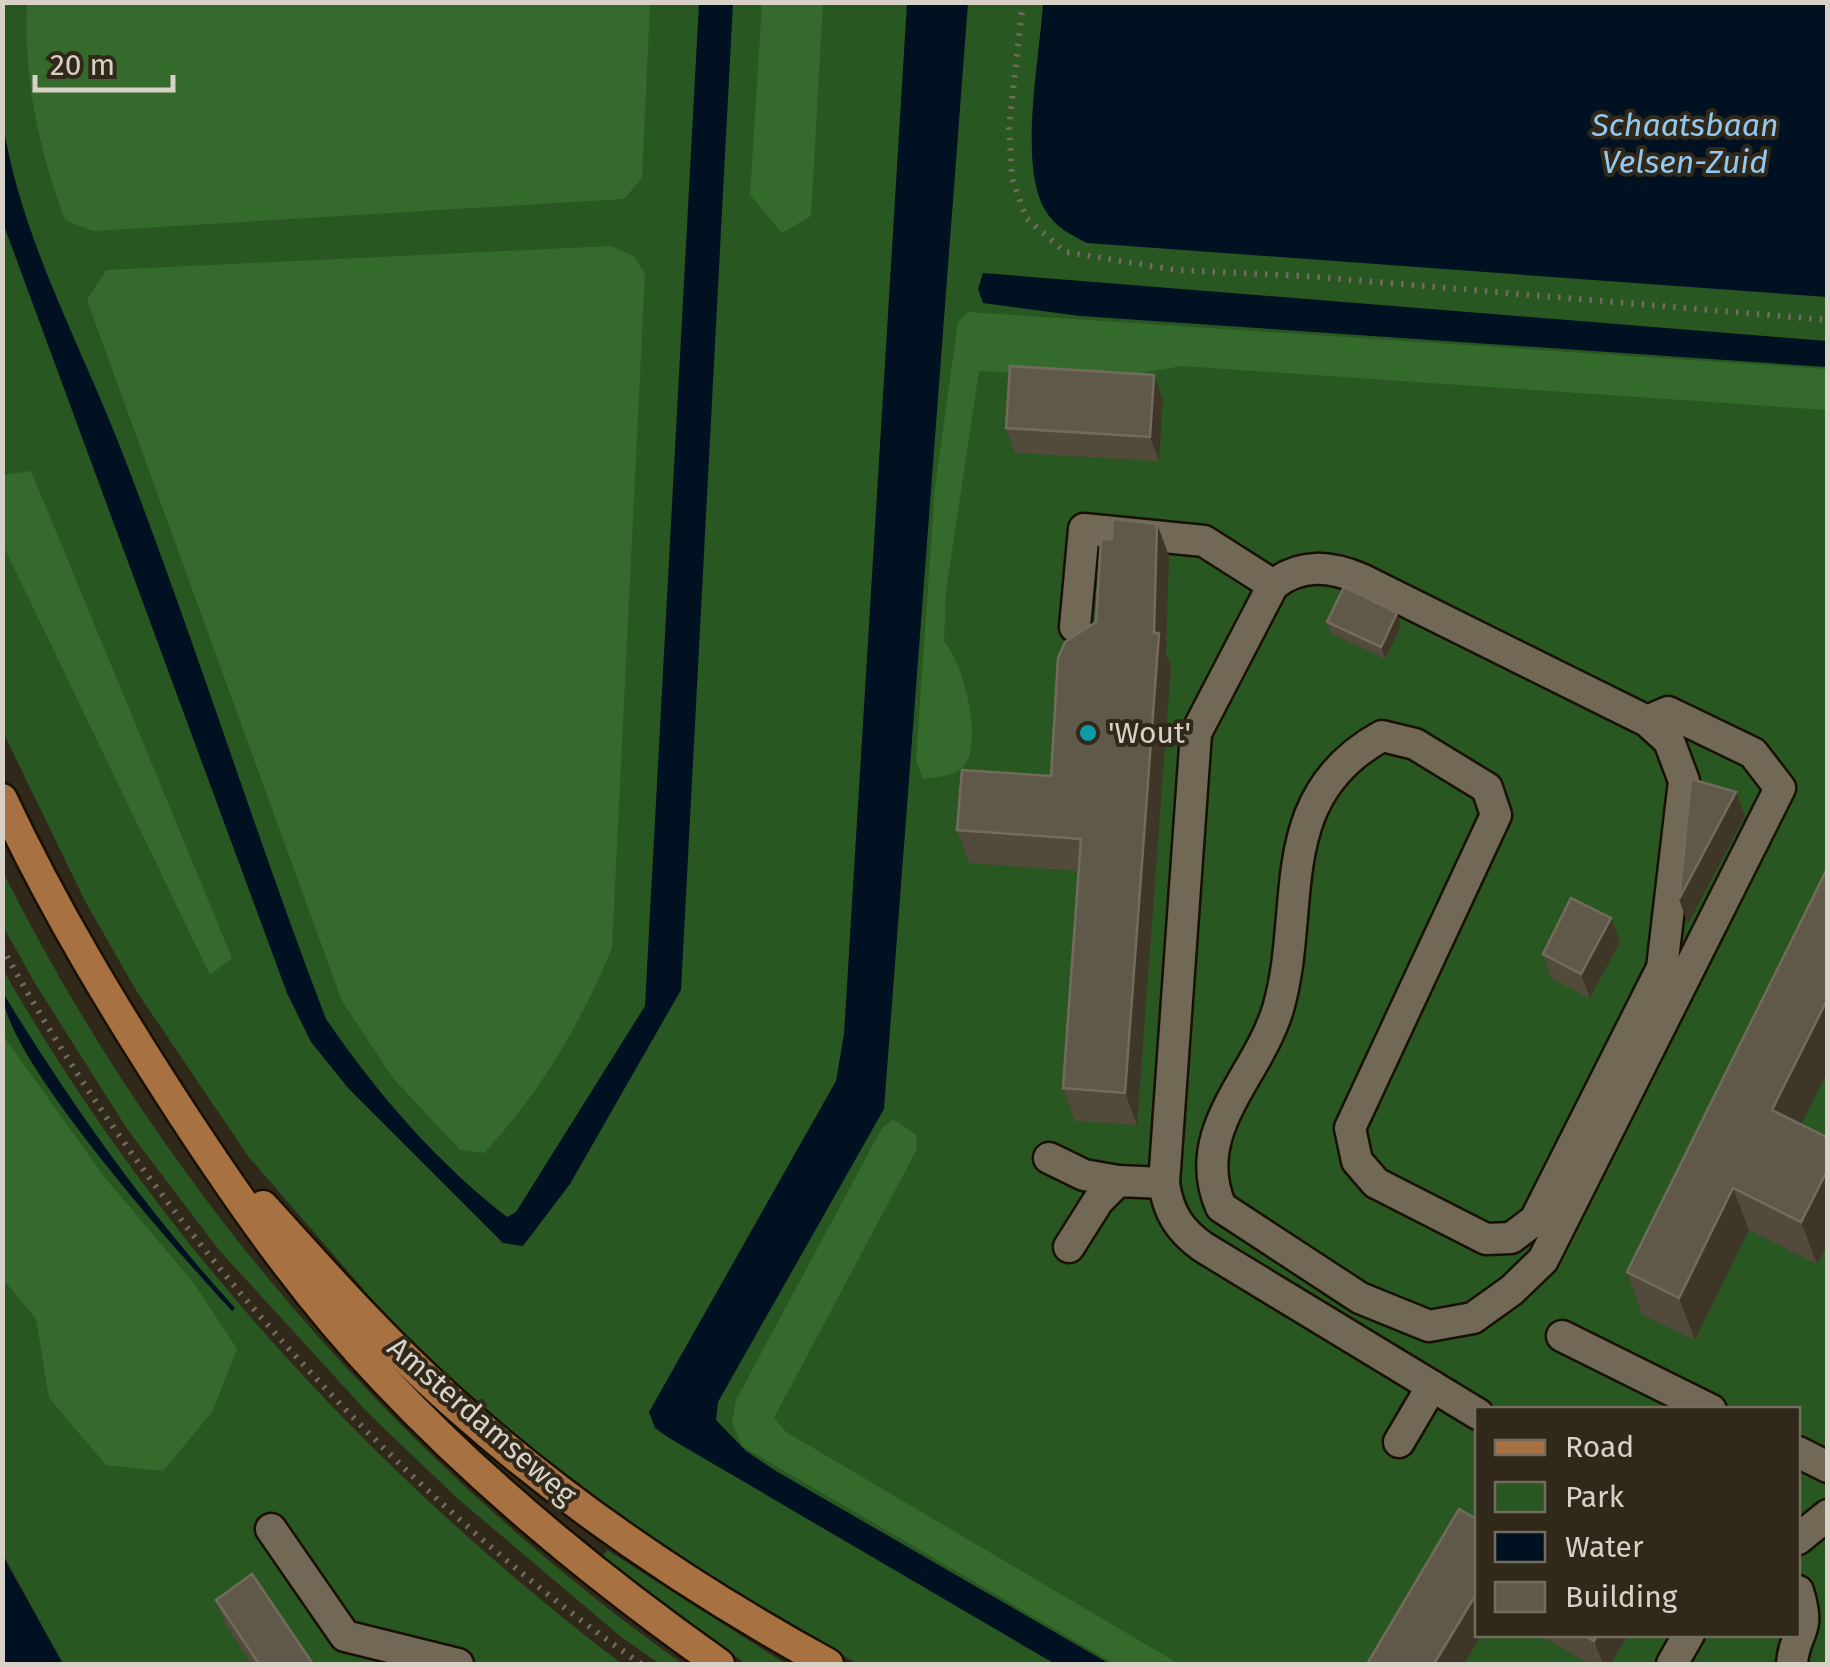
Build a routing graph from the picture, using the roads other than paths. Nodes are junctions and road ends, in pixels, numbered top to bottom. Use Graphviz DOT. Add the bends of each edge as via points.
graph roads {
  1 [pos="1273,585"];
  2 [pos="1076,628"];
  3 [pos="1647,721"];
  4 [pos="2,799"];
  5 [pos="185,1118"];
  6 [pos="1050,1158"];
  7 [pos="1118,1181"];
  8 [pos="1164,1183"];
  9 [pos="1069,1247"];
  10 [pos="1562,1336"];
  11 [pos="1432,1386"];
  12 [pos="1705,1407"];
  13 [pos="1475,1412"];
  14 [pos="1398,1442"];
  15 [pos="1800,1453"];
  16 [pos="1828,1467"];
  17 [pos="1828,1514"];
  18 [pos="271,1529"];
  19 [pos="1800,1537"];
  20 [pos="1800,1596"];
  21 [pos="1688,1637"];
  22 [pos="1786,1663"];
  23 [pos="458,1664"];
  24 [pos="718,1664"];
  25 [pos="828,1664"];
  26 [pos="1672,1664"];
  1 -- 2 [label="lane" via="1204,541 1084,528"];
  1 -- 3 [label="lane" via="1307,568 1344,571"];
  1 -- 8 [label="lane" via="1196,733"];
  3 -- 3 [label="lane" via="1669,741 1684,781 1662,968 1535,1220 1511,1238 1486,1239 1376,1183 1357,1160 1350,1128 1362,1098 1496,815 1487,788 1415,744 1382,736 1349,754 1318,798 1294,864 1277,1012 1211,1146 1210,1184 1221,1207 1360,1298 1429,1326 1473,1318 1543,1260 1780,788 1753,754 1668,712"];
  4 -- 5 [label="main road, Amsterdamseweg" via="86,963"];
  5 -- 24 [label="main road, Amsterdamseweg" via="264,1236 384,1379 542,1527"];
  5 -- 25 [label="main road, Amsterdamseweg" via="385,1338 492,1437 630,1543"];
  6 -- 7 [label="lane" via="1084,1175"];
  7 -- 8 [label="lane"];
  7 -- 9 [label="lane"];
  8 -- 11 [label="lane" via="1169,1210 1193,1240"];
  10 -- 12 [label="lane"];
  11 -- 13 [label="lane"];
  11 -- 14 [label="lane"];
  15 -- 16 [label="lane"];
  17 -- 19 [label="lane"];
  18 -- 23 [label="lane" via="345,1636"];
  20 -- 22 [label="lane" via="1804,1636"];
  21 -- 26 [label="lane"];
}
